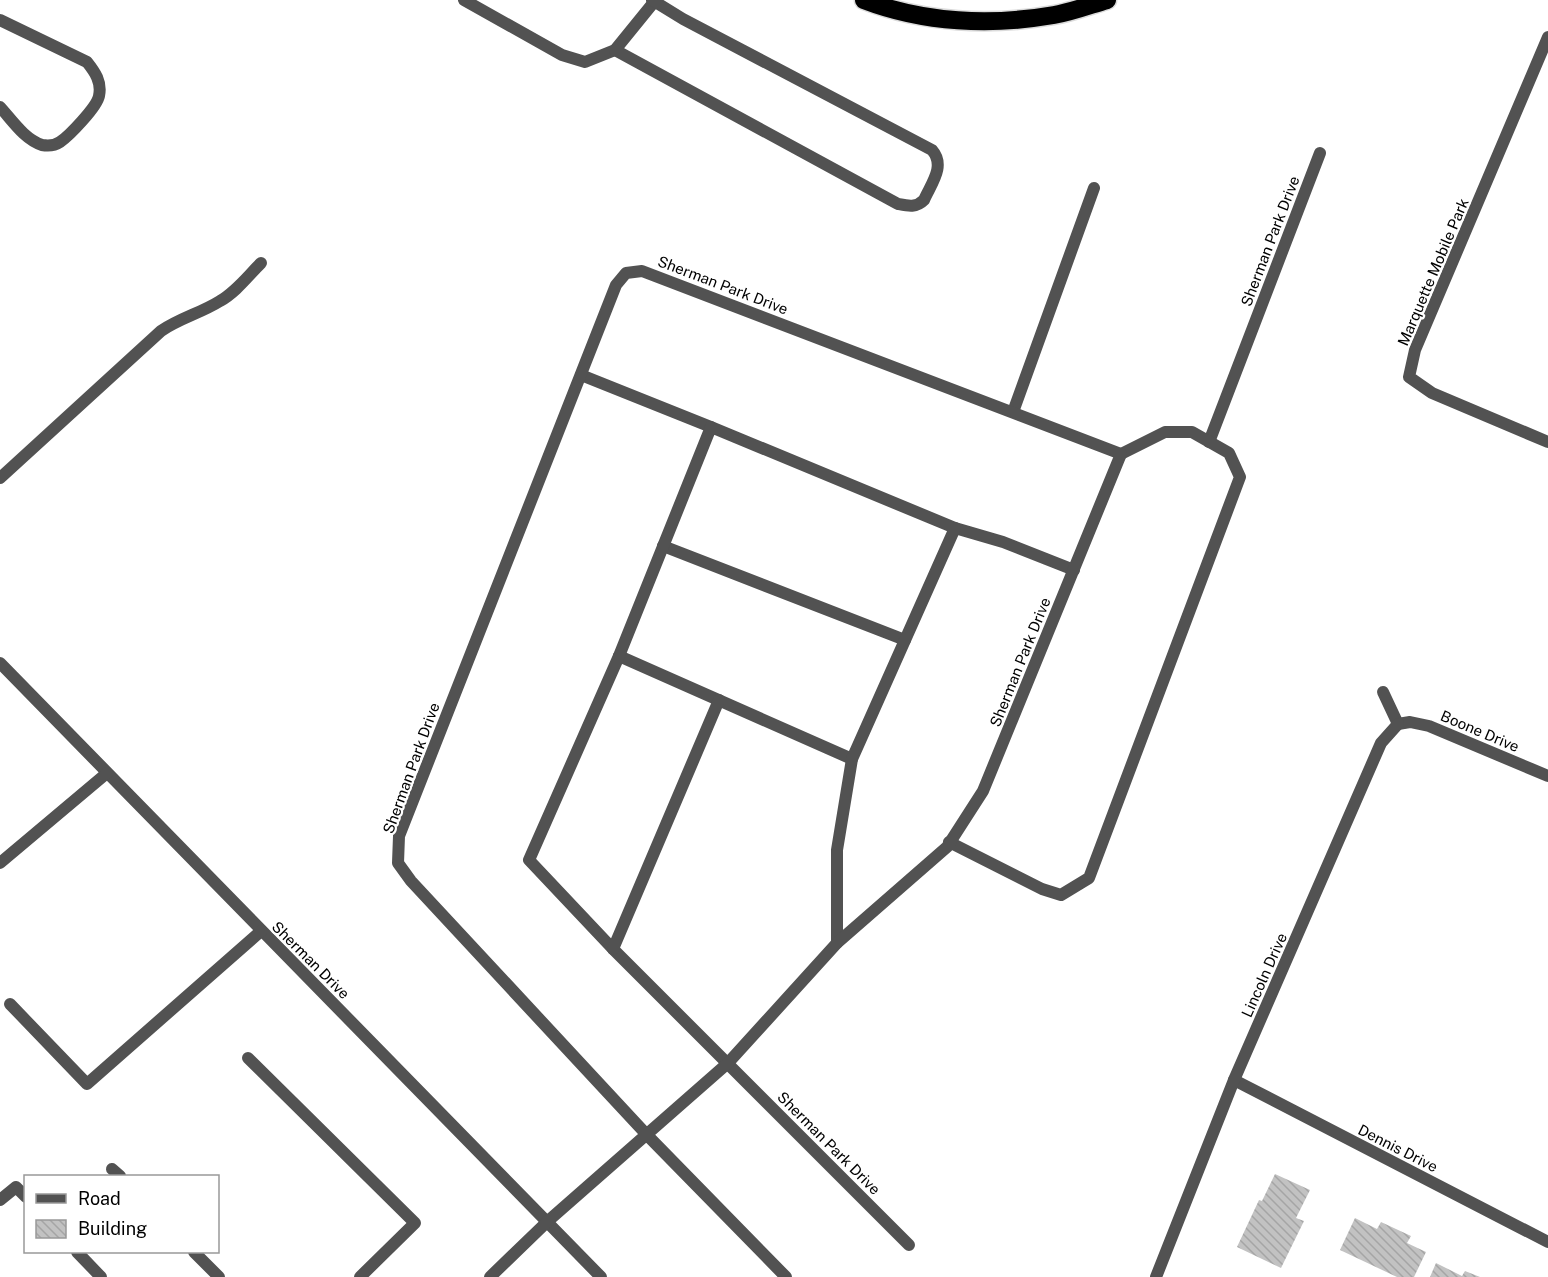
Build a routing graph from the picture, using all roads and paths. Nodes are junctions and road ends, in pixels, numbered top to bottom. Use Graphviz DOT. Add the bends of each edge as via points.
graph roads {
  1 [pos="464,0"];
  2 [pos="864,0"];
  3 [pos="1107,0"];
  4 [pos="653,1"];
  5 [pos="0,20"];
  6 [pos="1548,38"];
  7 [pos="615,50"];
  8 [pos="0,107"];
  9 [pos="1320,153"];
  10 [pos="1094,188"];
  11 [pos="261,262"];
  12 [pos="581,375"];
  13 [pos="1013,412"];
  14 [pos="711,428"];
  15 [pos="1209,442"];
  16 [pos="1548,442"];
  17 [pos="1121,454"];
  18 [pos="3,471"];
  19 [pos="955,528"];
  20 [pos="663,546"];
  21 [pos="1074,570"];
  22 [pos="905,640"];
  23 [pos="619,656"];
  24 [pos="0,663"];
  25 [pos="1383,692"];
  26 [pos="719,700"];
  27 [pos="1398,724"];
  28 [pos="852,759"];
  29 [pos="107,773"];
  30 [pos="1548,776"];
  31 [pos="950,842"];
  32 [pos="0,863"];
  33 [pos="261,931"];
  34 [pos="837,943"];
  35 [pos="613,949"];
  36 [pos="10,1004"];
  37 [pos="248,1058"];
  38 [pos="728,1063"];
  39 [pos="1234,1080"];
  40 [pos="647,1135"];
  41 [pos="24,1195"];
  42 [pos="0,1200"];
  43 [pos="548,1221"];
  44 [pos="1548,1242"];
  45 [pos="909,1245"];
  46 [pos="79,1253"];
  47 [pos="196,1253"];
  48 [pos="101,1277"];
  49 [pos="219,1277"];
  50 [pos="360,1277"];
  51 [pos="490,1277"];
  52 [pos="601,1277"];
  53 [pos="786,1277"];
  54 [pos="1156,1277"];
  1 -- 7 [label="street" via="575,60 585,62"];
  2 -- 3 [label="highway" via="923,17 1018,21"];
  4 -- 7 [label="street"];
  4 -- 7 [label="street" via="932,150 939,165 924,200 913,206 898,204"];
  5 -- 8 [label="street" via="87,62 100,87 93,109 53,145 31,140"];
  6 -- 16 [label="street, Marquette Mobile Park" via="1415,350 1409,377 1432,393"];
  9 -- 15 [label="street, Sherman Park Drive"];
  10 -- 13 [label="street"];
  11 -- 18 [label="street" via="221,301 161,331"];
  12 -- 13 [label="street, Sherman Park Drive" via="616,285 627,273 642,271"];
  12 -- 14 [label="street"];
  12 -- 40 [label="street, Sherman Park Drive" via="399,836 398,863"];
  13 -- 17 [label="street, Sherman Park Drive"];
  14 -- 19 [label="street"];
  14 -- 20 [label="street, Sherman Park Drive"];
  15 -- 17 [label="street" via="1192,432 1165,432"];
  15 -- 31 [label="street" via="1229,453 1240,477 1089,878 1061,895"];
  17 -- 21 [label="street, Sherman Park Drive"];
  19 -- 21 [label="street"];
  19 -- 22 [label="street"];
  20 -- 22 [label="street"];
  20 -- 23 [label="street, Sherman Park Drive"];
  21 -- 31 [label="street, Sherman Park Drive" via="983,792"];
  22 -- 28 [label="street"];
  23 -- 26 [label="street"];
  23 -- 35 [label="street, Sherman Park Drive" via="529,860"];
  24 -- 29 [label="street, Sherman Drive"];
  25 -- 27 [label="street"];
  26 -- 28 [label="street"];
  26 -- 35 [label="street"];
  27 -- 30 [label="street, Boone Drive" via="1429,726"];
  27 -- 39 [label="street, Lincoln Drive" via="1381,742"];
  28 -- 34 [label="street" via="837,850"];
  29 -- 32 [label="street"];
  29 -- 33 [label="street, Sherman Drive"];
  31 -- 34 [label="street, Sherman Park Drive"];
  33 -- 36 [label="street" via="87,1084"];
  33 -- 43 [label="street, Sherman Drive"];
  34 -- 38 [label="street, Sherman Park Drive"];
  35 -- 38 [label="street, Sherman Park Drive"];
  37 -- 50 [label="street" via="415,1224"];
  38 -- 40 [label="street, Sherman Park Drive"];
  38 -- 45 [label="street, Sherman Park Drive"];
  39 -- 44 [label="street, Dennis Drive"];
  39 -- 54 [label="street, Lincoln Drive"];
  40 -- 43 [label="street, Sherman Park Drive"];
  40 -- 53 [label="street, Sherman Park Drive"];
  41 -- 42 [label="street" via="16,1187"];
  43 -- 51 [label="street, Sherman Park Drive"];
  43 -- 52 [label="street, Sherman Drive"];
  46 -- 48 [label="street"];
  47 -- 49 [label="street"];
}
